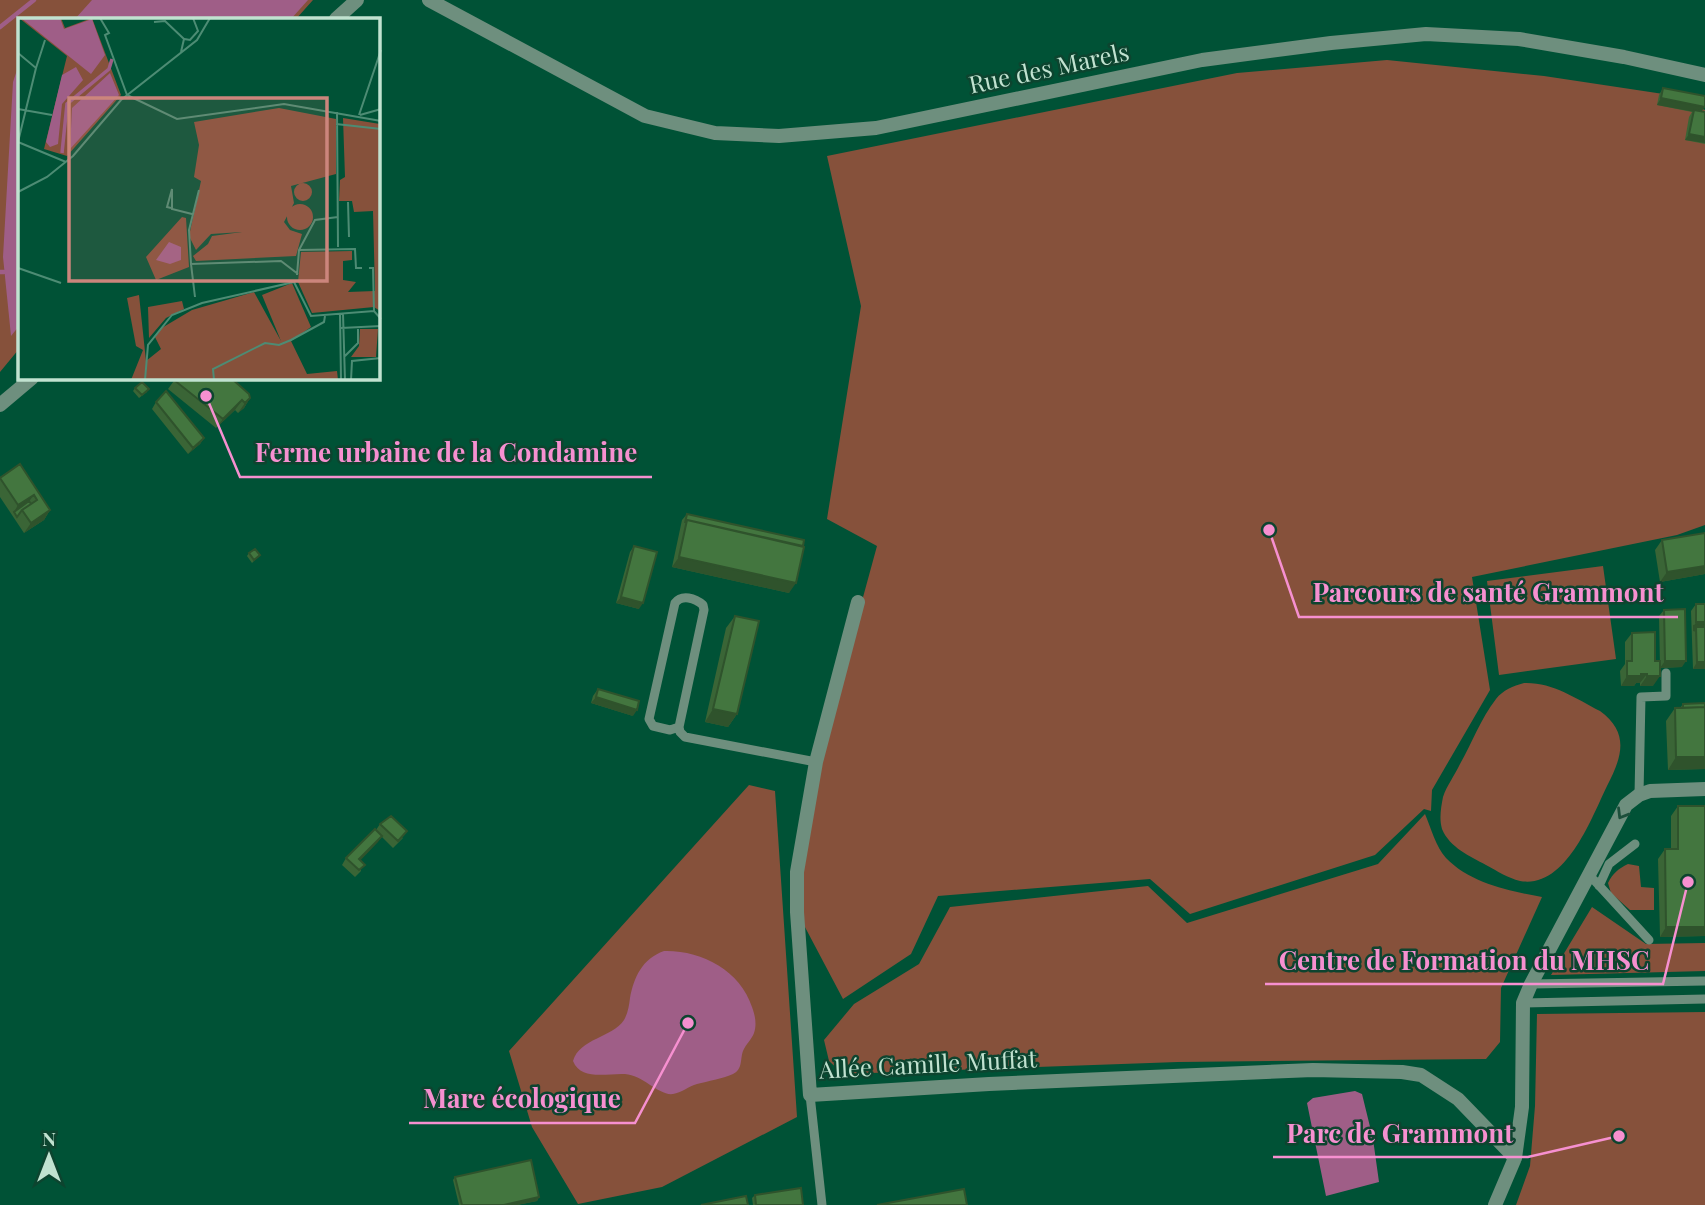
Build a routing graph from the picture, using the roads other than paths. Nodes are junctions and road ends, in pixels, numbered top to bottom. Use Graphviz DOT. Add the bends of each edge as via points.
graph roads {
  1 [pos="357,0"];
  2 [pos="429,0"];
  3 [pos="337,18"];
  4 [pos="1705,75"];
  5 [pos="30,380"];
  6 [pos="0,405"];
  7 [pos="858,603"];
  8 [pos="1666,673"];
  9 [pos="678,727"];
  10 [pos="816,762"];
  11 [pos="1705,789"];
  12 [pos="1639,795"];
  13 [pos="1635,844"];
  14 [pos="1593,882"];
  15 [pos="1649,940"];
  16 [pos="1705,981"];
  17 [pos="1531,984"];
  18 [pos="1705,999"];
  19 [pos="1523,1003"];
  20 [pos="810,1096"];
  21 [pos="1515,1158"];
  22 [pos="822,1205"];
  23 [pos="1495,1205"];
  1 -- 3 [label="street"];
  2 -- 4 [label="street, Rue des Marels" via="645,116 715,133 779,136 876,128 1202,60 1426,34 1519,39"];
  5 -- 6 [label="street"];
  7 -- 10 [label="street, Allée Camille Muffat"];
  8 -- 12 [label="lane" via="1666,696 1640,697"];
  9 -- 9 [label="lane" via="704,610 698,601 685,597 675,603 649,719 653,726"];
  9 -- 10 [label="lane" via="685,737"];
  10 -- 20 [label="street, Allée Camille Muffat" via="797,872"];
  11 -- 12 [label="street"];
  12 -- 14 [label="street, one-way" via="1626,805"];
  13 -- 14 [label="lane"];
  14 -- 15 [label="lane"];
  14 -- 17 [label="street"];
  16 -- 17 [label="lane"];
  17 -- 19 [label="street"];
  18 -- 19 [label="lane"];
  19 -- 21 [label="street" via="1522,1107"];
  20 -- 21 [label="street, Allée Camille Muffat" via="1313,1070 1402,1072 1421,1075 1458,1099"];
  20 -- 22 [label="lane"];
  21 -- 23 [label="street"];
}
